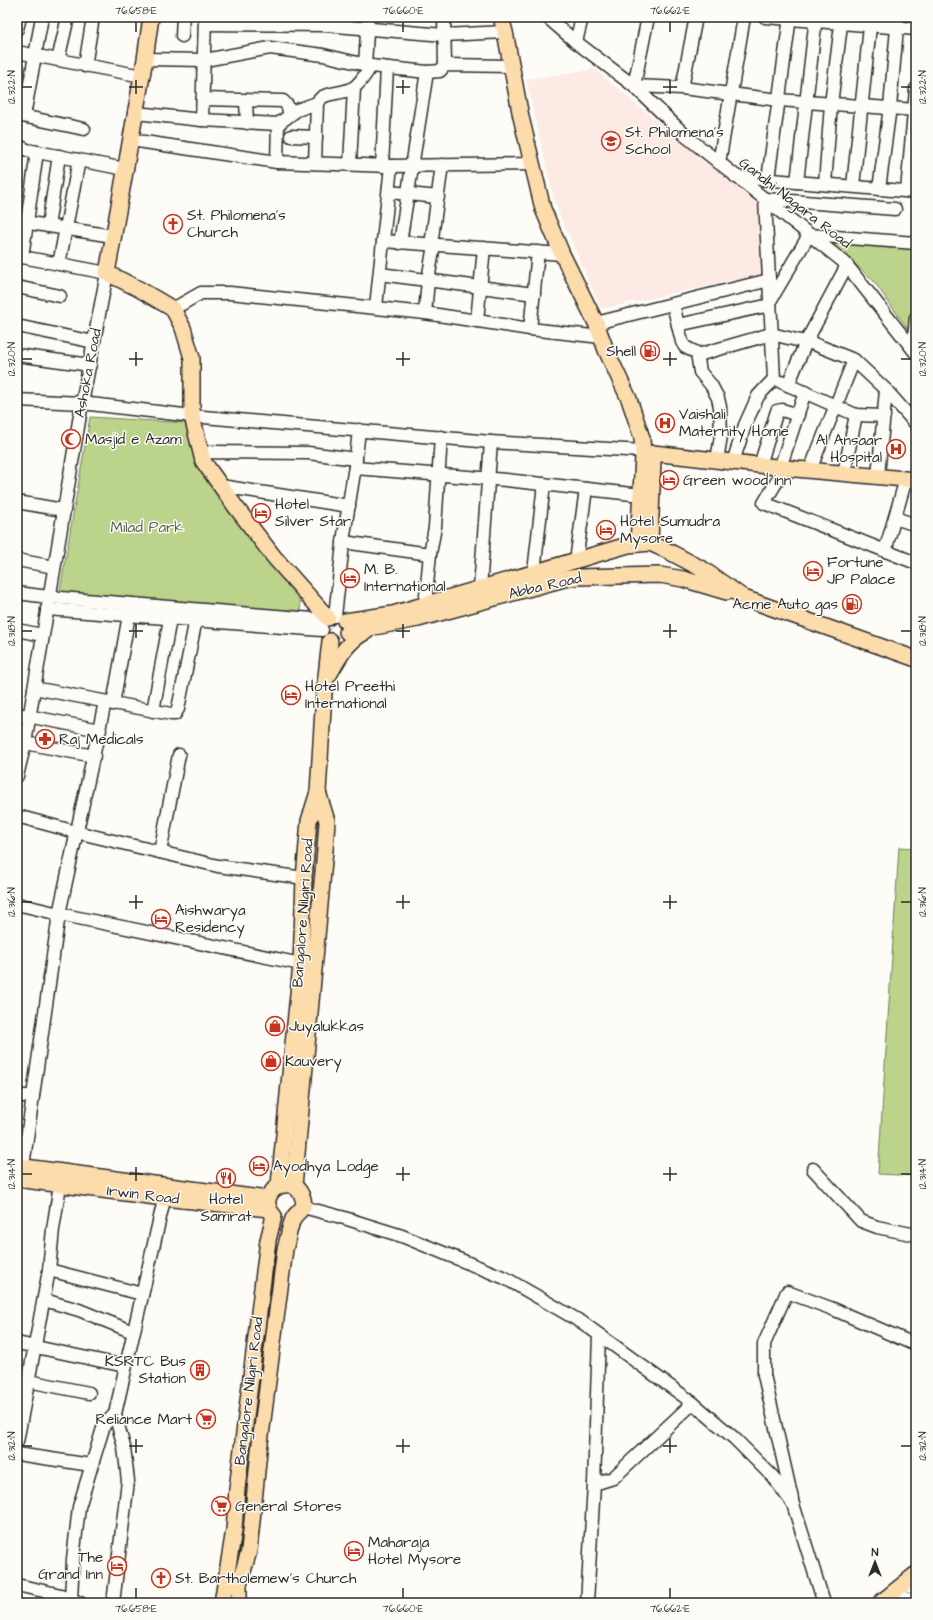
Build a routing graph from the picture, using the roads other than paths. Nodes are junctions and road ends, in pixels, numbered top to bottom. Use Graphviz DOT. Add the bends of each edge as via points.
graph roads {
  1 [pos="20,17"];
  2 [pos="42,17"];
  3 [pos="68,17"];
  4 [pos="93,17"];
  5 [pos="151,17"];
  6 [pos="183,17"];
  7 [pos="444,17"];
  8 [pos="501,17"];
  9 [pos="510,17"];
  10 [pos="546,17"];
  11 [pos="582,17"];
  12 [pos="648,17"];
  13 [pos="696,17"];
  14 [pos="744,17"];
  15 [pos="765,17"];
  16 [pos="790,18"];
  17 [pos="815,19"];
  18 [pos="841,20"];
  19 [pos="205,21"];
  20 [pos="239,21"];
  21 [pos="263,21"];
  22 [pos="324,21"];
  23 [pos="870,21"];
  24 [pos="898,22"];
  25 [pos="368,23"];
  26 [pos="17,29"];
  27 [pos="916,29"];
  28 [pos="505,32"];
  29 [pos="444,35"];
  30 [pos="182,36"];
  31 [pos="576,42"];
  32 [pos="17,52"];
  33 [pos="35,55"];
  34 [pos="145,59"];
  35 [pos="58,60"];
  36 [pos="205,60"];
  37 [pos="445,65"];
  38 [pos="85,66"];
  39 [pos="368,66"];
  40 [pos="511,66"];
  41 [pos="387,68"];
  42 [pos="427,72"];
  43 [pos="142,76"];
  44 [pos="634,86"];
  45 [pos="354,88"];
  46 [pos="682,88"];
  47 [pos="916,89"];
  48 [pos="732,95"];
  49 [pos="203,99"];
  50 [pos="246,100"];
  51 [pos="779,100"];
  52 [pos="806,102"];
  53 [pos="318,103"];
  54 [pos="831,104"];
  55 [pos="861,106"];
  56 [pos="890,107"];
  57 [pos="915,110"];
  58 [pos="136,113"];
  59 [pos="290,114"];
  60 [pos="20,116"];
  61 [pos="202,120"];
  62 [pos="247,123"];
  63 [pos="278,124"];
  64 [pos="84,128"];
  65 [pos="291,136"];
  66 [pos="316,137"];
  67 [pos="131,140"];
  68 [pos="24,150"];
  69 [pos="59,156"];
  70 [pos="79,160"];
  71 [pos="277,162"];
  72 [pos="315,163"];
  73 [pos="719,163"];
  74 [pos="350,164"];
  75 [pos="532,164"];
  76 [pos="412,165"];
  77 [pos="442,165"];
  78 [pos="387,166"];
  79 [pos="125,169"];
  80 [pos="736,177"];
  81 [pos="768,179"];
  82 [pos="797,182"];
  83 [pos="825,184"];
  84 [pos="853,186"];
  85 [pos="879,189"];
  86 [pos="911,191"];
  87 [pos="389,192"];
  88 [pos="408,194"];
  89 [pos="438,197"];
  90 [pos="765,199"];
  91 [pos="895,209"];
  92 [pos="22,222"];
  93 [pos="48,226"];
  94 [pos="66,228"];
  95 [pos="810,235"];
  96 [pos="113,236"];
  97 [pos="383,241"];
  98 [pos="400,243"];
  99 [pos="916,243"];
  100 [pos="433,245"];
  101 [pos="484,248"];
  102 [pos="538,252"];
  103 [pos="562,254"];
  104 [pos="20,257"];
  105 [pos="59,264"];
  106 [pos="847,265"];
  107 [pos="107,273"];
  108 [pos="380,274"];
  109 [pos="428,280"];
  110 [pos="769,280"];
  111 [pos="17,287"];
  112 [pos="481,287"];
  113 [pos="534,294"];
  114 [pos="60,296"];
  115 [pos="770,303"];
  116 [pos="673,304"];
  117 [pos="376,307"];
  118 [pos="173,309"];
  119 [pos="425,313"];
  120 [pos="916,318"];
  121 [pos="478,321"];
  122 [pos="600,322"];
  123 [pos="916,322"];
  124 [pos="678,325"];
  125 [pos="17,326"];
  126 [pos="530,329"];
  127 [pos="771,334"];
  128 [pos="601,337"];
  129 [pos="94,342"];
  130 [pos="806,342"];
  131 [pos="915,351"];
  132 [pos="17,355"];
  133 [pos="698,355"];
  134 [pos="854,360"];
  135 [pos="90,365"];
  136 [pos="774,379"];
  137 [pos="788,385"];
  138 [pos="886,390"];
  139 [pos="805,392"];
  140 [pos="17,400"];
  141 [pos="82,403"];
  142 [pos="836,406"];
  143 [pos="798,415"];
  144 [pos="856,415"];
  145 [pos="192,416"];
  146 [pos="884,416"];
  147 [pos="916,424"];
  148 [pos="359,430"];
  149 [pos="441,437"];
  150 [pos="491,442"];
  151 [pos="648,452"];
  152 [pos="201,454"];
  153 [pos="718,460"];
  154 [pos="733,462"];
  155 [pos="355,464"];
  156 [pos="760,465"];
  157 [pos="782,468"];
  158 [pos="810,470"];
  159 [pos="844,473"];
  160 [pos="438,474"];
  161 [pos="878,476"];
  162 [pos="488,478"];
  163 [pos="911,479"];
  164 [pos="544,484"];
  165 [pos="221,486"];
  166 [pos="586,489"];
  167 [pos="641,495"];
  168 [pos="17,502"];
  169 [pos="349,506"];
  170 [pos="63,510"];
  171 [pos="895,518"];
  172 [pos="916,525"];
  173 [pos="343,542"];
  174 [pos="644,544"];
  175 [pos="885,551"];
  176 [pos="603,553"];
  177 [pos="430,554"];
  178 [pos="17,560"];
  179 [pos="576,561"];
  180 [pos="916,564"];
  181 [pos="54,567"];
  182 [pos="534,572"];
  183 [pos="578,577"];
  184 [pos="480,588"];
  185 [pos="17,593"];
  186 [pos="744,598"];
  187 [pos="48,603"];
  188 [pos="425,605"];
  189 [pos="197,615"];
  190 [pos="129,616"];
  191 [pos="170,619"];
  192 [pos="333,625"];
  193 [pos="381,626"];
  194 [pos="17,630"];
  195 [pos="42,635"];
  196 [pos="916,659"];
  197 [pos="326,682"];
  198 [pos="34,688"];
  199 [pos="109,703"];
  200 [pos="153,711"];
  201 [pos="23,715"];
  202 [pos="100,730"];
  203 [pos="21,750"];
  204 [pos="179,755"];
  205 [pos="94,756"];
  206 [pos="17,776"];
  207 [pos="318,792"];
  208 [pos="17,816"];
  209 [pos="76,832"];
  210 [pos="160,852"];
  211 [pos="304,878"];
  212 [pos="17,904"];
  213 [pos="59,914"];
  214 [pos="300,964"];
  215 [pos="17,1096"];
  216 [pos="33,1096"];
  217 [pos="813,1169"];
  218 [pos="19,1170"];
  219 [pos="60,1185"];
  220 [pos="279,1185"];
  221 [pos="294,1186"];
  222 [pos="166,1192"];
  223 [pos="271,1208"];
  224 [pos="298,1212"];
  225 [pos="916,1235"];
  226 [pos="49,1270"];
  227 [pos="142,1294"];
  228 [pos="44,1300"];
  229 [pos="133,1332"];
  230 [pos="599,1335"];
  231 [pos="17,1342"];
  232 [pos="916,1345"];
  233 [pos="34,1346"];
  234 [pos="125,1366"];
  235 [pos="28,1381"];
  236 [pos="88,1393"];
  237 [pos="693,1403"];
  238 [pos="115,1414"];
  239 [pos="17,1442"];
  240 [pos="17,1454"];
  241 [pos="91,1465"];
  242 [pos="594,1484"];
  243 [pos="793,1504"];
  244 [pos="916,1574"];
  245 [pos="17,1584"];
  246 [pos="909,1586"];
  247 [pos="885,1599"];
  248 [pos="76,1601"];
  249 [pos="916,1601"];
  250 [pos="113,1603"];
  251 [pos="222,1603"];
  252 [pos="239,1603"];
  253 [pos="587,1603"];
  254 [pos="824,1603"];
  1 -- 26 [label="street"];
  2 -- 33 [label="street"];
  3 -- 35 [label="street"];
  4 -- 38 [label="street"];
  5 -- 34 [label="main road, Ashoka Road"];
  6 -- 30 [label="street"];
  7 -- 29 [label="street"];
  8 -- 28 [label="main road"];
  9 -- 122 [label="main road" via="540,164 553,209"];
  10 -- 31 [label="street, Gandhi Nagara Road"];
  11 -- 31 [label="street"];
  12 -- 44 [label="street"];
  13 -- 46 [label="street"];
  14 -- 48 [label="street"];
  15 -- 16 [label="street"];
  16 -- 17 [label="street"];
  16 -- 51 [label="street"];
  17 -- 18 [label="street"];
  17 -- 52 [label="street"];
  18 -- 23 [label="street"];
  18 -- 54 [label="street"];
  19 -- 20 [label="street"];
  19 -- 36 [label="street"];
  20 -- 21 [label="street"];
  21 -- 22 [label="street"];
  22 -- 25 [label="street"];
  23 -- 24 [label="street"];
  23 -- 55 [label="street"];
  24 -- 27 [label="street"];
  24 -- 56 [label="street"];
  25 -- 29 [label="street"];
  25 -- 39 [label="street"];
  28 -- 29 [label="street"];
  28 -- 40 [label="main road"];
  29 -- 37 [label="street"];
  31 -- 44 [label="street, Gandhi Nagara Road"];
  32 -- 33 [label="street"];
  33 -- 35 [label="street"];
  33 -- 60 [label="street"];
  34 -- 36 [label="street"];
  34 -- 43 [label="main road, Ashoka Road"];
  35 -- 38 [label="street"];
  36 -- 39 [label="street" via="270,48 324,55"];
  36 -- 49 [label="street"];
  37 -- 40 [label="street"];
  37 -- 42 [label="street" via="440,71"];
  38 -- 43 [label="street"];
  39 -- 41 [label="street"];
  39 -- 45 [label="street" via="361,81"];
  40 -- 75 [label="main road"];
  41 -- 42 [label="street"];
  41 -- 78 [label="street"];
  42 -- 76 [label="street"];
  43 -- 58 [label="main road, Ashoka Road"];
  44 -- 46 [label="street"];
  44 -- 73 [label="street, Gandhi Nagara Road" via="687,138"];
  45 -- 53 [label="street" via="340,94 323,96"];
  45 -- 74 [label="street"];
  46 -- 48 [label="street"];
  47 -- 57 [label="street"];
  48 -- 51 [label="street"];
  48 -- 73 [label="street"];
  49 -- 50 [label="street"];
  49 -- 61 [label="street"];
  50 -- 59 [label="street" via="283,101"];
  50 -- 62 [label="street"];
  51 -- 52 [label="street"];
  51 -- 81 [label="street"];
  52 -- 54 [label="street"];
  52 -- 82 [label="street"];
  53 -- 59 [label="street"];
  53 -- 66 [label="street"];
  54 -- 55 [label="street"];
  54 -- 83 [label="street"];
  55 -- 56 [label="street"];
  55 -- 84 [label="street"];
  56 -- 57 [label="street"];
  56 -- 85 [label="street"];
  57 -- 86 [label="street"];
  58 -- 61 [label="street"];
  58 -- 67 [label="main road, Ashoka Road"];
  59 -- 63 [label="street"];
  60 -- 64 [label="street"];
  61 -- 62 [label="street"];
  62 -- 63 [label="street"];
  63 -- 71 [label="street"];
  65 -- 66 [label="street"];
  66 -- 72 [label="street"];
  67 -- 71 [label="street"];
  67 -- 79 [label="main road, Ashoka Road"];
  68 -- 69 [label="street"];
  68 -- 92 [label="street"];
  69 -- 70 [label="street"];
  69 -- 93 [label="street"];
  70 -- 79 [label="street"];
  70 -- 94 [label="street"];
  71 -- 72 [label="street"];
  72 -- 74 [label="street"];
  73 -- 80 [label="street, Gandhi Nagara Road"];
  74 -- 78 [label="street"];
  75 -- 77 [label="street"];
  75 -- 103 [label="main road" via="543,209"];
  76 -- 77 [label="street"];
  76 -- 78 [label="street"];
  76 -- 88 [label="street"];
  77 -- 89 [label="street"];
  78 -- 87 [label="street"];
  79 -- 96 [label="main road, Ashoka Road"];
  80 -- 81 [label="street"];
  80 -- 90 [label="street, Gandhi Nagara Road"];
  81 -- 82 [label="street"];
  82 -- 83 [label="street"];
  83 -- 84 [label="street"];
  84 -- 85 [label="street"];
  85 -- 86 [label="street"];
  87 -- 88 [label="street"];
  87 -- 97 [label="street"];
  88 -- 89 [label="street"];
  88 -- 98 [label="street"];
  89 -- 100 [label="street"];
  90 -- 91 [label="street"];
  90 -- 95 [label="street, Gandhi Nagara Road"];
  90 -- 110 [label="street"];
  92 -- 93 [label="street"];
  92 -- 104 [label="street"];
  93 -- 94 [label="street"];
  94 -- 96 [label="street"];
  94 -- 105 [label="street"];
  95 -- 99 [label="street"];
  95 -- 106 [label="street, Gandhi Nagara Road"];
  95 -- 115 [label="street"];
  96 -- 107 [label="main road, Ashoka Road"];
  97 -- 98 [label="street"];
  97 -- 108 [label="street"];
  98 -- 100 [label="street"];
  100 -- 101 [label="street"];
  100 -- 109 [label="street"];
  101 -- 102 [label="street"];
  101 -- 112 [label="street"];
  102 -- 103 [label="street"];
  102 -- 113 [label="street"];
  103 -- 122 [label="main road"];
  104 -- 105 [label="street"];
  105 -- 107 [label="street"];
  106 -- 130 [label="street"];
  106 -- 131 [label="street, Gandhi Nagara Road"];
  107 -- 118 [label="main road"];
  107 -- 129 [label="street, Ashoka Road"];
  108 -- 109 [label="street"];
  108 -- 117 [label="street"];
  109 -- 112 [label="street"];
  109 -- 119 [label="street"];
  110 -- 115 [label="street"];
  110 -- 116 [label="street"];
  111 -- 114 [label="street"];
  112 -- 113 [label="street"];
  112 -- 121 [label="street"];
  113 -- 126 [label="street"];
  115 -- 124 [label="street"];
  115 -- 127 [label="street"];
  116 -- 122 [label="street"];
  116 -- 124 [label="street"];
  117 -- 118 [label="street" via="230,293 201,293"];
  117 -- 119 [label="street"];
  118 -- 145 [label="main road" via="183,328 192,358"];
  119 -- 121 [label="street"];
  120 -- 123 [label="street"];
  121 -- 126 [label="street"];
  122 -- 128 [label="main road"];
  122 -- 151 [label="main road" via="639,397 651,434"];
  123 -- 131 [label="street"];
  124 -- 133 [label="street" via="685,347"];
  125 -- 129 [label="street"];
  126 -- 128 [label="street"];
  127 -- 130 [label="street"];
  127 -- 133 [label="street"];
  127 -- 136 [label="street"];
  128 -- 151 [label="main road" via="630,399"];
  129 -- 135 [label="street, Ashoka Road"];
  130 -- 134 [label="street"];
  130 -- 137 [label="street"];
  132 -- 135 [label="street"];
  133 -- 153 [label="street" via="700,372 712,385 720,407 721,436"];
  134 -- 138 [label="street"];
  134 -- 142 [label="street"];
  135 -- 141 [label="street, Ashoka Road"];
  136 -- 137 [label="street"];
  136 -- 154 [label="street" via="758,396"];
  137 -- 139 [label="street"];
  138 -- 146 [label="street"];
  138 -- 147 [label="street"];
  139 -- 142 [label="street"];
  139 -- 143 [label="street"];
  140 -- 141 [label="street"];
  141 -- 145 [label="street"];
  141 -- 170 [label="street, Ashoka Road"];
  142 -- 144 [label="street"];
  142 -- 158 [label="street"];
  143 -- 156 [label="street" via="777,411"];
  143 -- 157 [label="street"];
  144 -- 146 [label="street"];
  144 -- 159 [label="street"];
  145 -- 148 [label="street"];
  145 -- 152 [label="main road"];
  146 -- 161 [label="street"];
  148 -- 149 [label="street"];
  148 -- 155 [label="street"];
  149 -- 150 [label="street"];
  149 -- 160 [label="street"];
  150 -- 151 [label="street"];
  150 -- 162 [label="street"];
  151 -- 153 [label="main road"];
  151 -- 167 [label="main road"];
  151 -- 174 [label="main road"];
  152 -- 155 [label="street" via="308,453"];
  152 -- 165 [label="main road" via="203,461"];
  153 -- 154 [label="main road"];
  154 -- 156 [label="main road"];
  155 -- 160 [label="street"];
  155 -- 169 [label="street"];
  156 -- 157 [label="main road"];
  157 -- 158 [label="main road"];
  157 -- 175 [label="street" via="764,503"];
  158 -- 159 [label="main road"];
  159 -- 161 [label="main road"];
  160 -- 162 [label="street"];
  160 -- 177 [label="street" via="435,528"];
  161 -- 163 [label="main road"];
  162 -- 164 [label="street"];
  162 -- 184 [label="street"];
  163 -- 171 [label="street"];
  164 -- 166 [label="street"];
  164 -- 182 [label="street"];
  165 -- 169 [label="street"];
  165 -- 192 [label="main road" via="274,557"];
  166 -- 167 [label="street"];
  166 -- 179 [label="street"];
  167 -- 174 [label="main road"];
  168 -- 170 [label="street"];
  169 -- 173 [label="street"];
  170 -- 181 [label="street, Ashoka Road"];
  171 -- 172 [label="street"];
  171 -- 175 [label="street"];
  173 -- 177 [label="street"];
  173 -- 192 [label="street"];
  174 -- 176 [label="main road"];
  174 -- 186 [label="main road, Abba Road" via="668,551 704,570"];
  175 -- 180 [label="street"];
  176 -- 179 [label="main road"];
  176 -- 183 [label="main road"];
  177 -- 188 [label="street"];
  178 -- 181 [label="street"];
  179 -- 182 [label="main road"];
  181 -- 187 [label="street, Ashoka Road"];
  182 -- 184 [label="main road"];
  183 -- 186 [label="main road, Abba Road" via="660,575 683,578"];
  183 -- 193 [label="main road, Abba Road" via="418,619"];
  184 -- 188 [label="main road"];
  185 -- 187 [label="street"];
  186 -- 196 [label="main road, Abba Road"];
  187 -- 189 [label="street"];
  187 -- 190 [label="street"];
  187 -- 195 [label="street, Ashoka Road"];
  188 -- 192 [label="main road" via="387,616"];
  189 -- 191 [label="street"];
  189 -- 192 [label="street"];
  189 -- 200 [label="street" via="178,709 175,714"];
  190 -- 191 [label="street"];
  190 -- 199 [label="street"];
  191 -- 200 [label="street"];
  192 -- 193 [label="main road, Abba Road"];
  192 -- 197 [label="main road, Bangalore Nilgiri Road"];
  193 -- 197 [label="main road" via="366,631 354,639 343,652"];
  194 -- 195 [label="street"];
  195 -- 198 [label="street, Ashoka Road"];
  197 -- 207 [label="main road, Bangalore Nilgiri Road"];
  198 -- 199 [label="street"];
  198 -- 201 [label="street, Ashoka Road"];
  199 -- 200 [label="street"];
  199 -- 202 [label="street"];
  201 -- 202 [label="street"];
  201 -- 203 [label="street, Ashoka Road"];
  202 -- 205 [label="street"];
  203 -- 205 [label="street"];
  203 -- 206 [label="street, Ashoka Road"];
  204 -- 210 [label="street"];
  205 -- 209 [label="street"];
  207 -- 211 [label="main road, Bangalore Nilgiri Road" via="309,821"];
  207 -- 221 [label="main road" via="327,821"];
  208 -- 209 [label="street"];
  209 -- 210 [label="street"];
  209 -- 213 [label="street"];
  210 -- 211 [label="street" via="218,866"];
  211 -- 214 [label="main road, Bangalore Nilgiri Road"];
  212 -- 213 [label="street"];
  213 -- 214 [label="street"];
  213 -- 216 [label="street"];
  214 -- 220 [label="main road, Bangalore Nilgiri Road"];
  215 -- 216 [label="street"];
  216 -- 218 [label="street"];
  217 -- 225 [label="street" via="861,1221"];
  218 -- 219 [label="main road, Irwin Road"];
  218 -- 222 [label="main road, Irwin Road"];
  219 -- 222 [label="main road, Irwin Road"];
  219 -- 226 [label="street"];
  220 -- 221 [label="main road"];
  220 -- 223 [label="main road, Bangalore Nilgiri Road" via="272,1191"];
  221 -- 224 [label="main road" via="303,1199"];
  222 -- 223 [label="main road, Irwin Road"];
  222 -- 227 [label="street"];
  223 -- 251 [label="main road, Bangalore Nilgiri Road" via="236,1489 234,1530"];
  224 -- 230 [label="street" via="341,1217 402,1236 498,1275 583,1323"];
  224 -- 252 [label="main road" via="285,1249 249,1551 240,1585"];
  226 -- 227 [label="street"];
  226 -- 228 [label="street"];
  227 -- 229 [label="street"];
  228 -- 229 [label="street" via="79,1310"];
  228 -- 233 [label="street"];
  229 -- 234 [label="street"];
  230 -- 237 [label="street"];
  230 -- 242 [label="street"];
  231 -- 233 [label="street"];
  232 -- 243 [label="street" via="787,1292 764,1344 764,1375"];
  233 -- 234 [label="street"];
  233 -- 235 [label="street"];
  234 -- 238 [label="street"];
  235 -- 236 [label="street"];
  235 -- 239 [label="street"];
  237 -- 242 [label="street" via="613,1478"];
  237 -- 243 [label="street" via="734,1438 773,1477"];
  238 -- 241 [label="street" via="104,1425"];
  238 -- 250 [label="street" via="124,1447 128,1481"];
  240 -- 241 [label="street"];
  241 -- 248 [label="street" via="79,1507 72,1559"];
  242 -- 253 [label="street"];
  243 -- 254 [label="street"];
  244 -- 246 [label="main road"];
  245 -- 248 [label="street"];
  246 -- 247 [label="main road"];
  247 -- 249 [label="street"];
}
